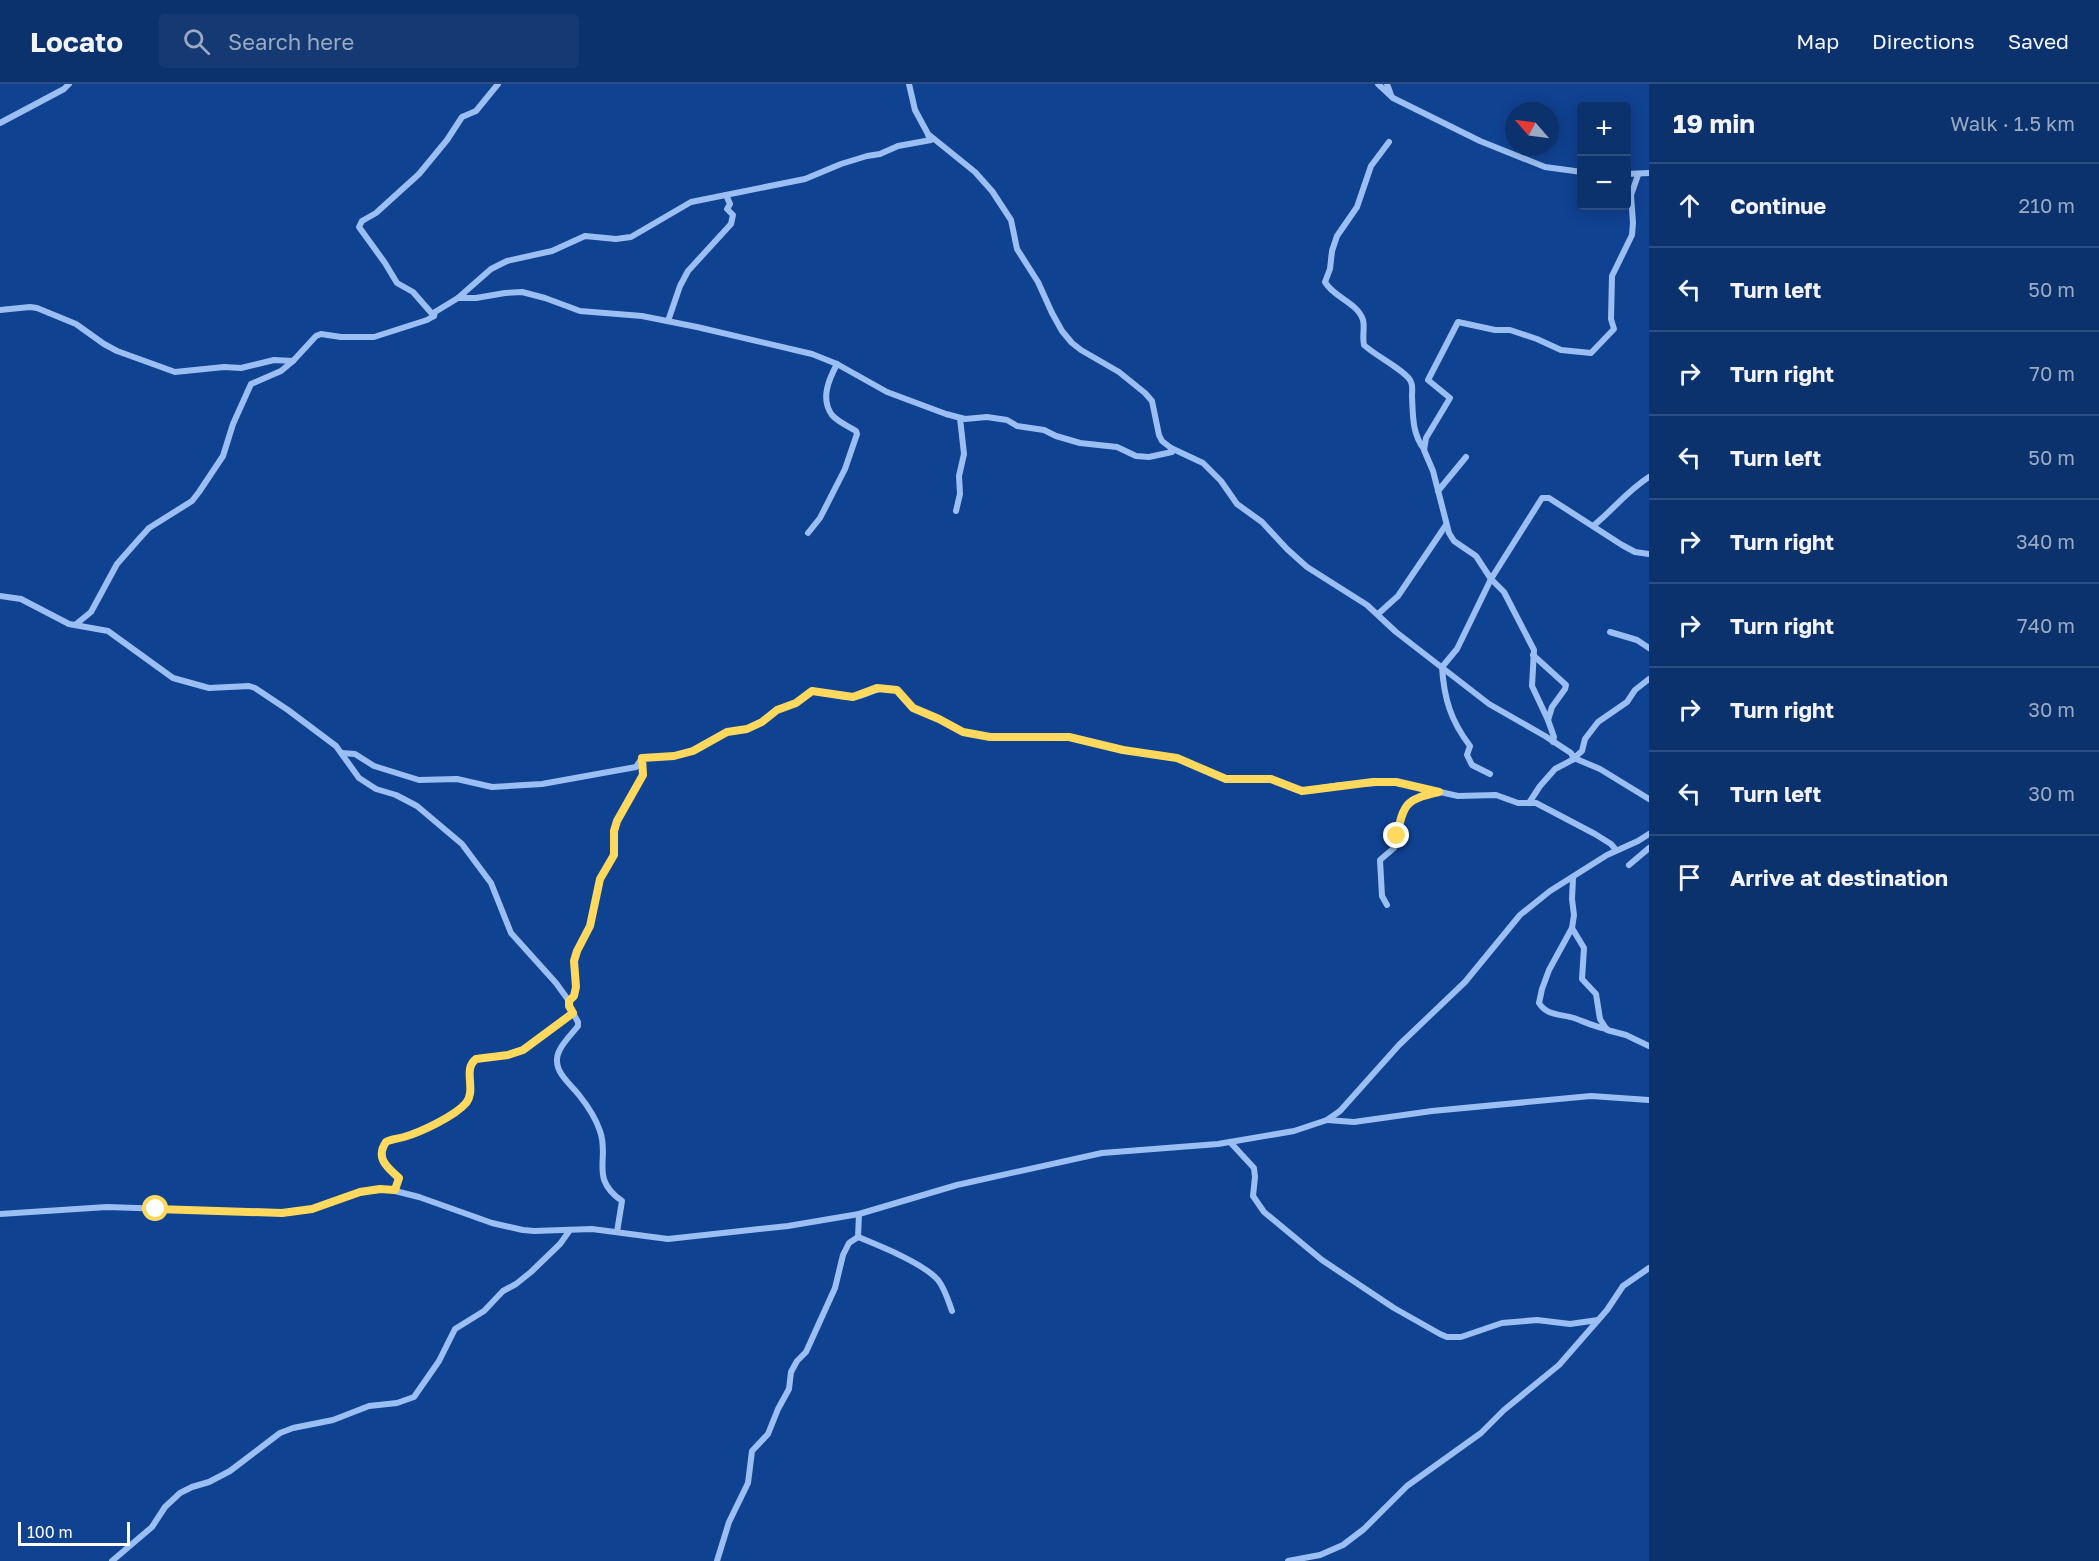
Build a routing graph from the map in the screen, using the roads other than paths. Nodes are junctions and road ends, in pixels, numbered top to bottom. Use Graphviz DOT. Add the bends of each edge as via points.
graph roads {
  1 [pos="69,84"];
  2 [pos="498,84"];
  3 [pos="909,84"];
  4 [pos="1378,84"];
  5 [pos="1387,84"];
  6 [pos="1393,98"];
  7 [pos="0,123"];
  8 [pos="928,134"];
  9 [pos="1389,142"];
  10 [pos="1577,171"];
  11 [pos="1649,173"];
  12 [pos="1631,174"];
  13 [pos="1638,175"];
  14 [pos="726,195"];
  15 [pos="458,298"];
  16 [pos="1,310"];
  17 [pos="434,316"];
  18 [pos="668,321"];
  19 [pos="293,361"];
  20 [pos="837,364"];
  21 [pos="960,418"];
  22 [pos="1171,448"];
  23 [pos="1424,450"];
  24 [pos="1466,457"];
  25 [pos="1649,477"];
  26 [pos="1438,492"];
  27 [pos="956,511"];
  28 [pos="1446,524"];
  29 [pos="1593,526"];
  30 [pos="808,533"];
  31 [pos="1649,554"];
  32 [pos="1491,579"];
  33 [pos="0,596"];
  34 [pos="1377,614"];
  35 [pos="75,625"];
  36 [pos="1610,632"];
  37 [pos="1649,648"];
  38 [pos="1533,655"];
  39 [pos="1442,667"];
  40 [pos="1649,679"];
  41 [pos="1548,720"];
  42 [pos="1553,742"];
  43 [pos="342,753"];
  44 [pos="1573,755"];
  45 [pos="642,758"];
  46 [pos="1490,774"];
  47 [pos="1439,792"];
  48 [pos="1649,799"];
  49 [pos="1529,803"];
  50 [pos="1649,834"];
  51 [pos="1627,847"];
  52 [pos="1649,847"];
  53 [pos="1616,850"];
  54 [pos="1629,865"];
  55 [pos="1573,878"];
  56 [pos="1387,905"];
  57 [pos="1572,928"];
  58 [pos="569,1001"];
  59 [pos="573,1013"];
  60 [pos="1607,1030"];
  61 [pos="1649,1046"];
  62 [pos="1649,1100"];
  63 [pos="1327,1120"];
  64 [pos="1230,1142"];
  65 [pos="395,1190"];
  66 [pos="0,1214"];
  67 [pos="859,1214"];
  68 [pos="570,1230"];
  69 [pos="617,1232"];
  70 [pos="858,1237"];
  71 [pos="1649,1268"];
  72 [pos="952,1311"];
  73 [pos="1598,1320"];
  74 [pos="112,1561"];
  75 [pos="717,1561"];
  76 [pos="1288,1561"];
  1 -- 7 [label="street"];
  2 -- 17 [label="street" via="476,111 462,117 419,174 359,227 397,283 413,292"];
  3 -- 8 [label="street" via="915,110"];
  4 -- 6 [label="street"];
  5 -- 6 [label="street"];
  6 -- 10 [label="street" via="1530,162"];
  8 -- 14 [label="street" via="931,140 926,142 898,146 817,175"];
  8 -- 22 [label="street" via="992,191 1011,220 1017,249 1062,331 1081,350 1145,393 1152,401 1159,435"];
  9 -- 23 [label="street" via="1371,166 1357,207 1337,236 1325,282 1363,319 1364,345 1411,382 1413,428"];
  11 -- 13 [label="street"];
  12 -- 13 [label="street"];
  13 -- 23 [label="street" via="1631,195 1632,235 1612,276 1614,329 1592,353 1561,350 1510,330 1458,322 1428,380 1450,398 1426,438"];
  14 -- 15 [label="street" via="684,205 631,237 585,236 552,251 498,264"];
  14 -- 18 [label="street" via="730,204 727,209 733,214 731,224 688,271"];
  15 -- 17 [label="street"];
  15 -- 18 [label="street" via="522,292 580,310"];
  16 -- 19 [label="street" via="37,308 76,324 117,351 170,371"];
  17 -- 19 [label="street" via="381,336 321,334"];
  18 -- 20 [label="street" via="783,347"];
  19 -- 35 [label="street" via="251,384 223,456 200,492 149,528 117,564 91,612"];
  20 -- 21 [label="street" via="887,392"];
  20 -- 30 [label="street" via="826,386 829,410 857,434 845,469"];
  21 -- 22 [label="street" via="1007,420 1064,439 1117,447 1136,456 1172,452"];
  21 -- 27 [label="street" via="964,454"];
  22 -- 34 [label="street" via="1203,463 1237,504 1262,522 1307,567"];
  23 -- 26 [label="street"];
  24 -- 26 [label="street"];
  25 -- 29 [label="street"];
  26 -- 28 [label="street"];
  28 -- 32 [label="street" via="1454,541 1476,556"];
  28 -- 34 [label="street" via="1398,596"];
  29 -- 31 [label="street" via="1629,549"];
  29 -- 32 [label="street" via="1549,498 1542,498"];
  32 -- 38 [label="street" via="1504,592"];
  32 -- 39 [label="street" via="1457,649"];
  33 -- 35 [label="street" via="21,599"];
  34 -- 39 [label="street"];
  35 -- 43 [label="street" via="108,631 174,678 209,688 255,688"];
  36 -- 37 [label="street"];
  38 -- 41 [label="street" via="1532,687"];
  38 -- 41 [label="street" via="1566,685"];
  39 -- 42 [label="street" via="1489,704"];
  39 -- 46 [label="street" via="1451,717 1470,746 1467,755 1472,765"];
  40 -- 44 [label="street" via="1627,702 1598,722 1585,739 1582,751"];
  41 -- 42 [label="street"];
  42 -- 44 [label="street"];
  43 -- 45 [label="street" via="355,753 374,766 419,780 457,779 492,787 585,778 636,767"];
  43 -- 58 [label="street" via="359,778 417,806 462,844 491,883 511,933"];
  44 -- 48 [label="street"];
  44 -- 49 [label="street" via="1574,759 1549,775"];
  45 -- 47 [label="street" via="693,751 727,732 762,722 812,691 853,697 883,688 897,690 913,708 963,732 990,737 1069,737 1177,758 1226,779 1271,779 1302,791 1396,782"];
  45 -- 58 [label="street" via="643,775 617,821 614,855 600,879 590,926 577,951 576,987"];
  47 -- 49 [label="street" via="1496,795"];
  47 -- 56 [label="street" via="1412,800 1403,809 1394,848 1380,860 1382,896"];
  49 -- 53 [label="street" via="1561,815"];
  50 -- 51 [label="street"];
  51 -- 52 [label="street"];
  51 -- 53 [label="street"];
  52 -- 54 [label="street"];
  53 -- 55 [label="street"];
  55 -- 57 [label="street"];
  55 -- 63 [label="street" via="1520,915 1457,991"];
  57 -- 60 [label="street" via="1584,948 1582,979 1596,994 1600,1018"];
  57 -- 60 [label="street" via="1543,983 1539,1003 1561,1017"];
  58 -- 59 [label="street"];
  59 -- 65 [label="street" via="523,1050 476,1059 470,1070 469,1098 461,1107 428,1127 386,1142 381,1157 399,1178"];
  59 -- 69 [label="street" via="578,1026 561,1047 557,1064 600,1130 602,1174 611,1194 622,1202"];
  60 -- 61 [label="street"];
  62 -- 63 [label="street" via="1591,1096 1354,1122"];
  63 -- 64 [label="street" via="1294,1131"];
  64 -- 67 [label="street" via="1102,1154 957,1185"];
  64 -- 73 [label="street" via="1254,1168 1253,1196 1264,1212 1338,1272 1440,1334 1461,1337 1502,1323 1537,1320 1570,1324"];
  65 -- 66 [label="street" via="360,1192 312,1209 282,1213 108,1207"];
  65 -- 68 [label="street" via="511,1227 534,1232"];
  67 -- 69 [label="street" via="668,1239"];
  67 -- 70 [label="street"];
  68 -- 69 [label="street"];
  68 -- 74 [label="street" via="531,1272 455,1329 414,1397 280,1433 230,1471 180,1493 152,1527"];
  70 -- 72 [label="street" via="931,1273 940,1282"];
  70 -- 75 [label="street" via="843,1254 835,1288 806,1352 791,1372 789,1389 768,1434 753,1451 748,1483 729,1522"];
  71 -- 73 [label="street" via="1623,1286"];
  73 -- 76 [label="street" via="1559,1365 1481,1433 1407,1486 1364,1529 1343,1545 1320,1555"];
}
